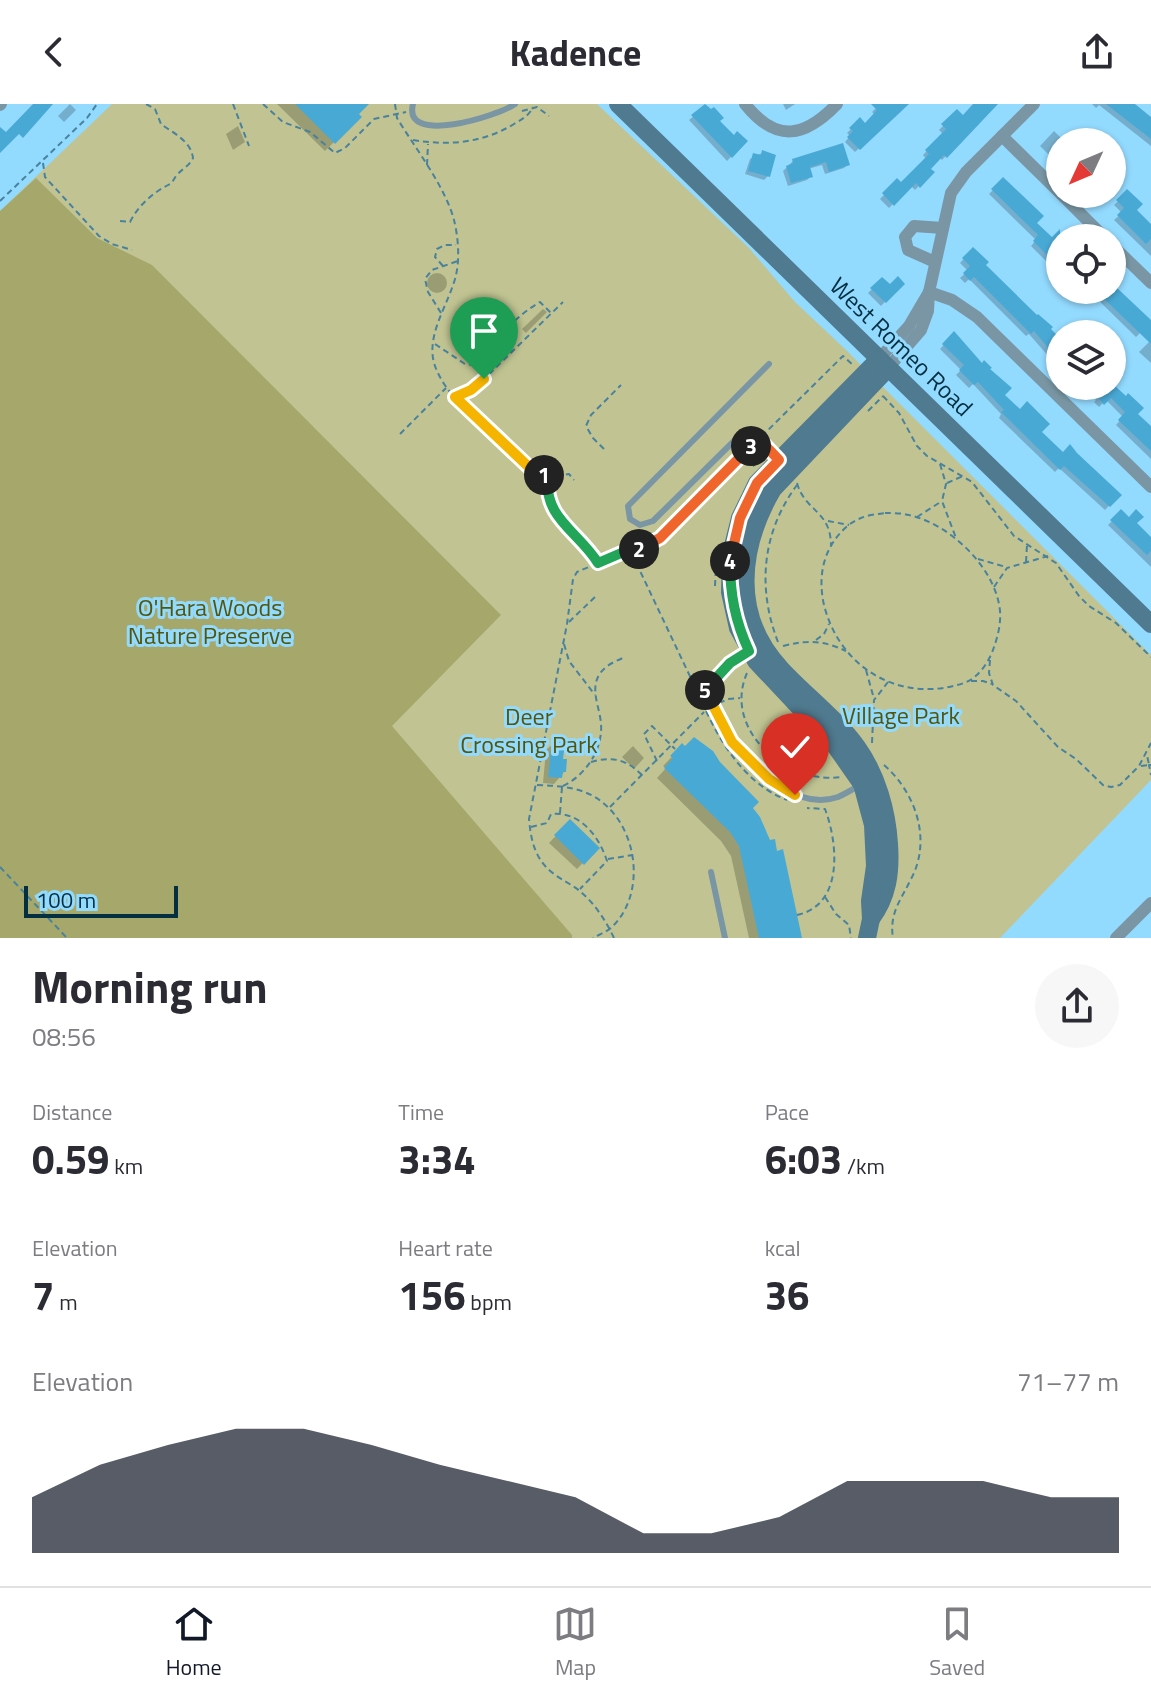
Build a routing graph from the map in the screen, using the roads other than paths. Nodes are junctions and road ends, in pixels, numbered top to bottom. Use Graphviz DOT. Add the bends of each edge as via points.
graph roads {
  1 [pos="515,104"];
  2 [pos="618,104"];
  3 [pos="745,104"];
  4 [pos="837,104"];
  5 [pos="1034,104"];
  6 [pos="412,108"];
  7 [pos="1002,136"];
  8 [pos="1046,180"];
  9 [pos="1074,208"];
  10 [pos="1091,224"];
  11 [pos="943,228"];
  12 [pos="1126,259"];
  13 [pos="935,262"];
  14 [pos="1151,283"];
  15 [pos="929,292"];
  16 [pos="769,364"];
  17 [pos="884,364"];
  18 [pos="740,435"];
  19 [pos="792,474"];
  20 [pos="1151,487"];
  21 [pos="1151,624"];
  22 [pos="756,652"];
  23 [pos="863,778"];
  24 [pos="711,872"];
  25 [pos="1151,903"];
  26 [pos="725,938"];
  27 [pos="867,938"];
  28 [pos="1116,938"];
  1 -- 6 [label="lane" via="480,120 450,125 423,124"];
  2 -- 17 [label="street, West Romeo Road"];
  3 -- 4 [label="street" via="768,125 787,131 815,125"];
  5 -- 7 [label="street"];
  7 -- 8 [label="street"];
  7 -- 11 [label="street" via="951,193"];
  9 -- 10 [label="street"];
  11 -- 13 [label="street"];
  11 -- 13 [label="street" via="914,226 905,237 908,250"];
  12 -- 14 [label="street"];
  13 -- 15 [label="street"];
  15 -- 17 [label="street" via="921,330"];
  15 -- 20 [label="street" via="977,317"];
  16 -- 18 [label="lane" via="628,506 630,519 640,525 653,521"];
  17 -- 19 [label="street"];
  17 -- 19 [label="street" via="863,374"];
  17 -- 21 [label="street, West Romeo Road"];
  19 -- 22 [label="street" via="757,483 731,554 730,592 738,628"];
  22 -- 23 [label="street"];
  22 -- 23 [label="lane" via="730,663 705,689 732,742 769,779 812,800 836,798"];
  23 -- 27 [label="street" via="875,866"];
  24 -- 26 [label="lane"];
  25 -- 28 [label="street"];
}
